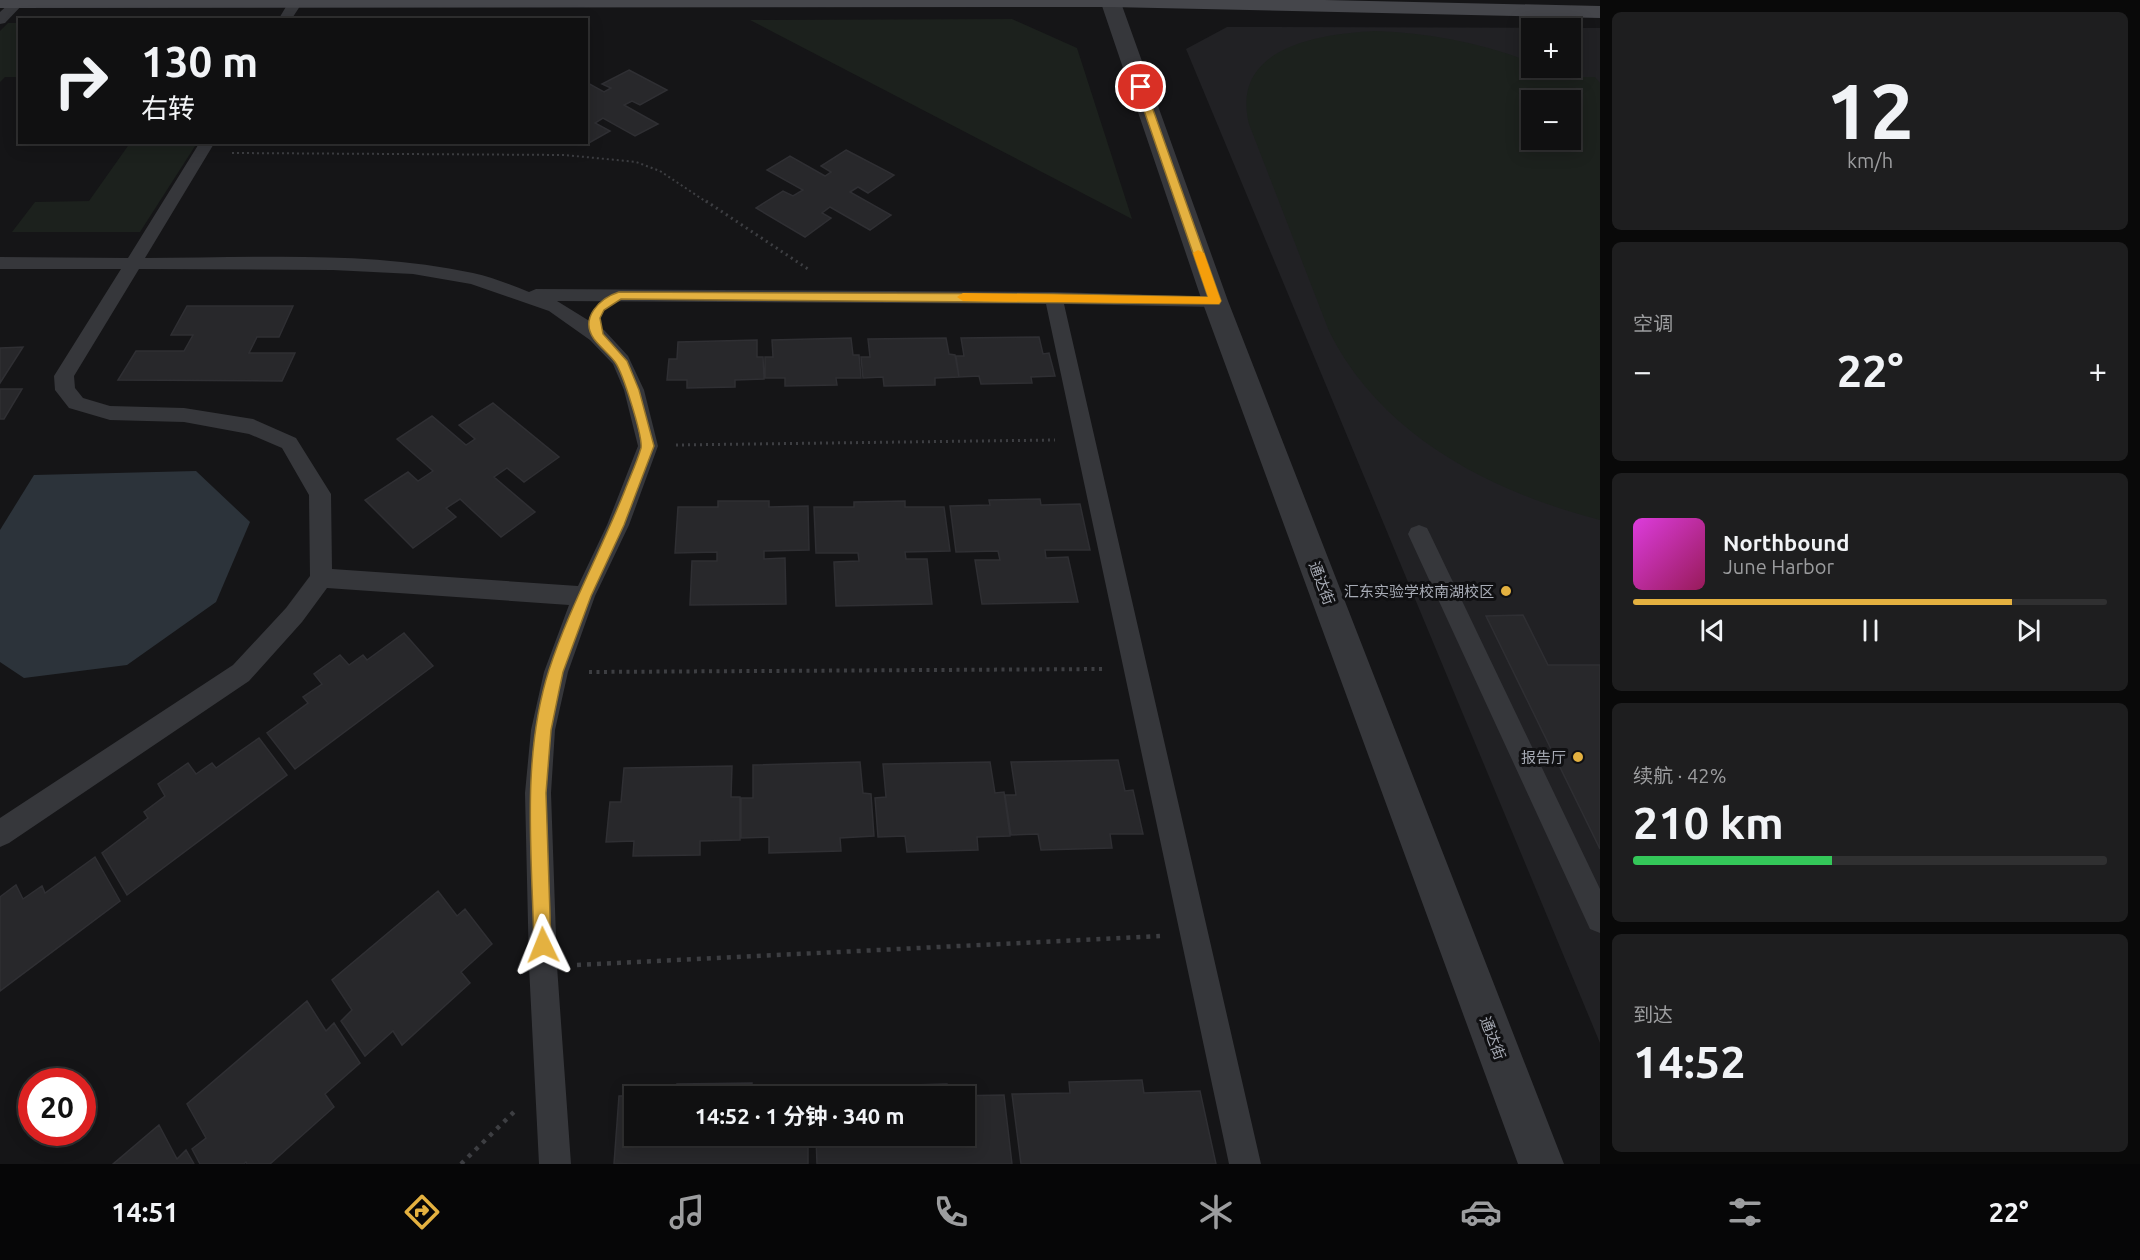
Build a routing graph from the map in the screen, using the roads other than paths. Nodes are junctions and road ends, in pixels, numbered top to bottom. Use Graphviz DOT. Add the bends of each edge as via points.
graph roads {
  1 [pos="1111,1"];
  2 [pos="9,2"];
  3 [pos="295,3"];
  4 [pos="1600,12"];
  5 [pos="285,18"];
  6 [pos="0,20"];
  7 [pos="205,148"];
  8 [pos="0,263"];
  9 [pos="132,264"];
  10 [pos="519,294"];
  11 [pos="619,295"];
  12 [pos="1054,297"];
  13 [pos="1215,301"];
  14 [pos="597,336"];
  15 [pos="1419,534"];
  16 [pos="321,578"];
  17 [pos="584,596"];
  18 [pos="0,834"];
  19 [pos="1600,919"];
  20 [pos="555,1164"];
  21 [pos="1245,1164"];
  22 [pos="1540,1164"];
  1 -- 3 [label="main road"];
  1 -- 4 [label="main road"];
  1 -- 13 [label="street, 通达街"];
  2 -- 3 [label="main road"];
  2 -- 6 [label="lane"];
  3 -- 5 [label="lane"];
  7 -- 9 [label="lane"];
  8 -- 9 [label="lane"];
  9 -- 10 [label="lane" via="413,268 474,279"];
  9 -- 16 [label="lane" via="64,376 65,390 76,403 110,413 184,415 253,427 290,443 320,494"];
  10 -- 11 [label="lane"];
  10 -- 14 [label="lane" via="555,307"];
  11 -- 12 [label="lane"];
  11 -- 14 [label="lane" via="599,308 594,318"];
  12 -- 13 [label="lane"];
  12 -- 21 [label="lane"];
  13 -- 22 [label="street, 通达街"];
  14 -- 17 [label="lane" via="621,361 648,446 618,525"];
  15 -- 19 [label="lane"];
  16 -- 17 [label="lane"];
  16 -- 18 [label="lane" via="294,615 241,673"];
  17 -- 20 [label="lane" via="556,672 543,730 538,793"];
}
